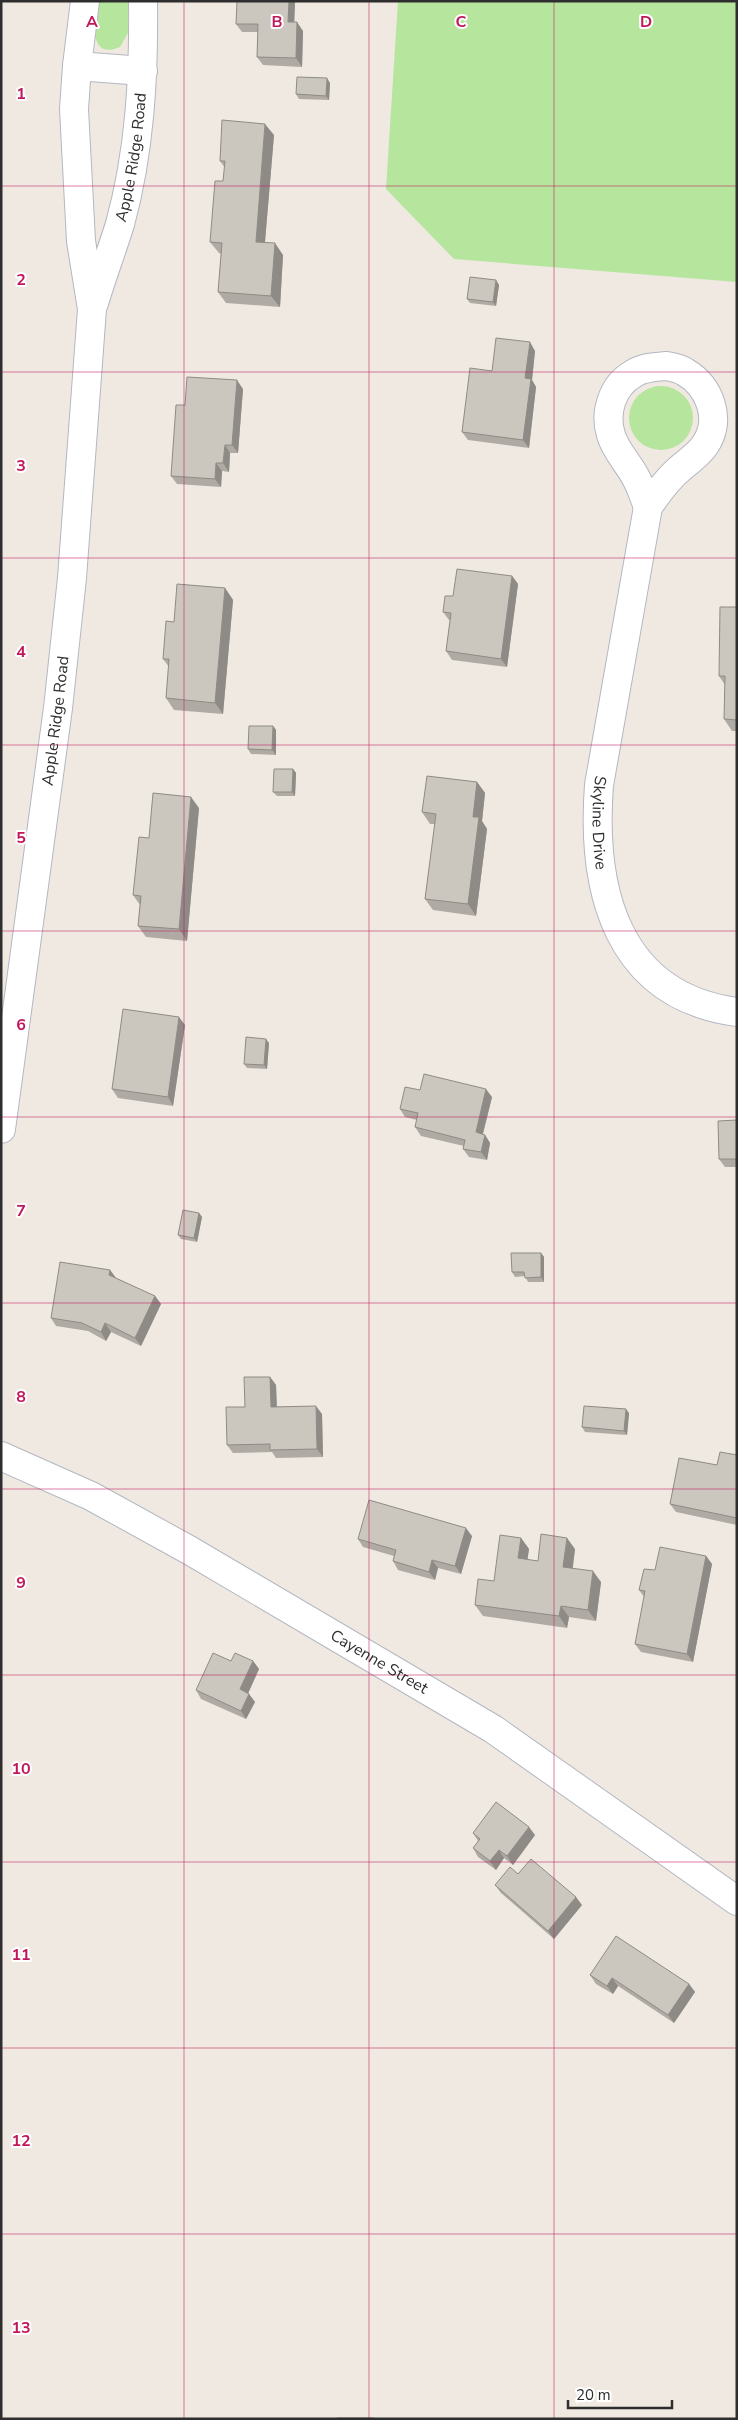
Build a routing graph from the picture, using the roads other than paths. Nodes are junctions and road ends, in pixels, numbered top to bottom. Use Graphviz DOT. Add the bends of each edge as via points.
graph roads {
  1 [pos="85,1"];
  2 [pos="143,1"];
  3 [pos="77,66"];
  4 [pos="143,71"];
  5 [pos="92,309"];
  6 [pos="648,507"];
  7 [pos="737,1012"];
  8 [pos="1,1129"];
  9 [pos="1,1456"];
  10 [pos="737,1901"];
  1 -- 3 [label="street, Apple Ridge Road"];
  2 -- 4 [label="street, Apple Ridge Road"];
  3 -- 4 [label="street"];
  3 -- 5 [label="street, Apple Ridge Road" via="74,109 77,184 81,241"];
  4 -- 5 [label="street, Apple Ridge Road" via="138,131 120,224"];
  5 -- 8 [label="street, Apple Ridge Road" via="72,578 58,708"];
  6 -- 6 [label="street, Skyline Drive" via="663,486 697,456 707,443 712,427 713,410 708,394 683,370 666,366 649,367 632,374 610,401 611,436"];
  6 -- 7 [label="street, Skyline Drive" via="599,785 597,821 601,872 612,917 622,940 644,968 688,999"];
  9 -- 10 [label="street, Cayenne Street" via="99,1500 189,1550 493,1730"];
}
